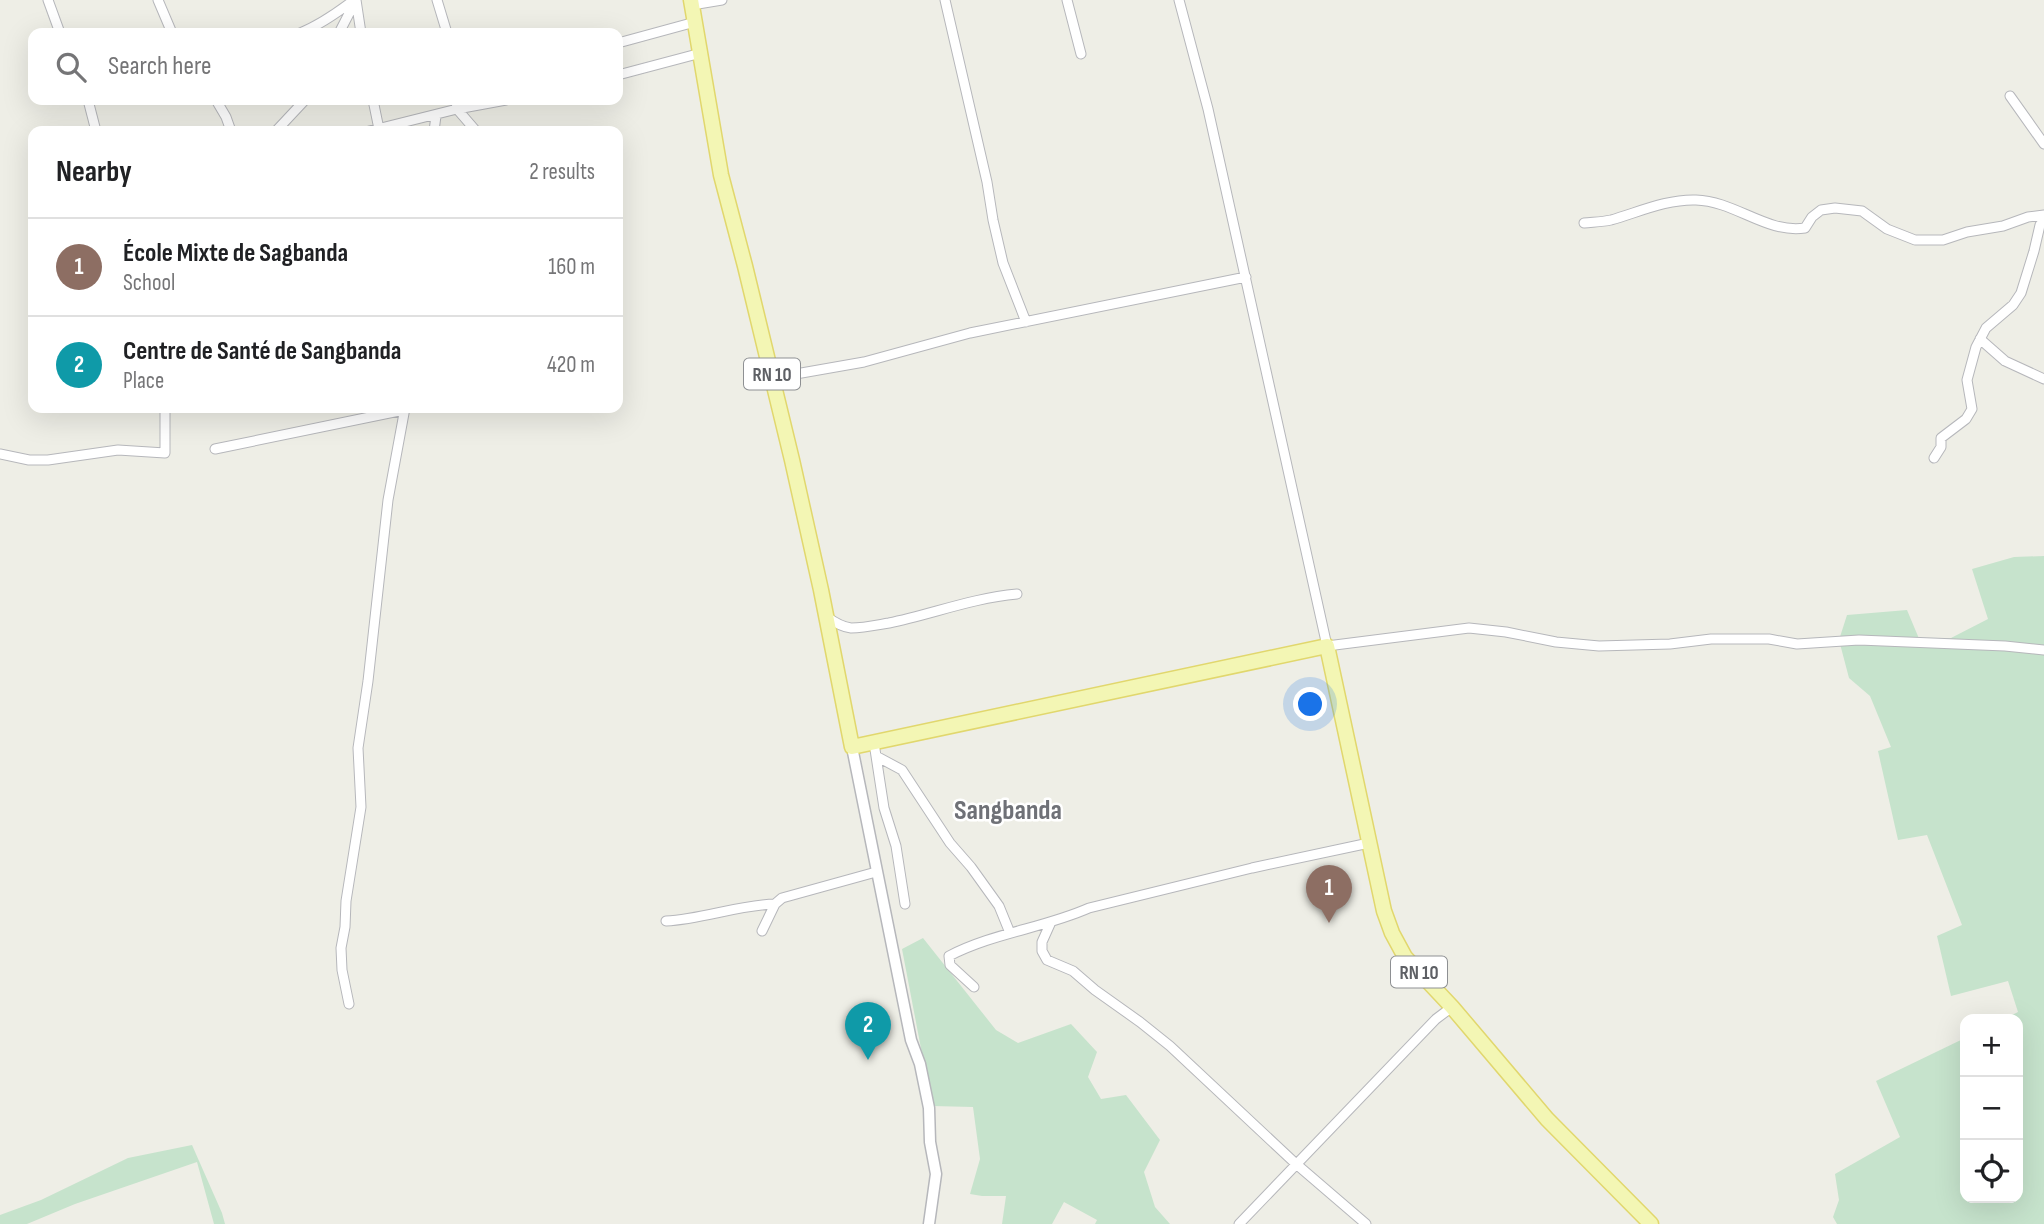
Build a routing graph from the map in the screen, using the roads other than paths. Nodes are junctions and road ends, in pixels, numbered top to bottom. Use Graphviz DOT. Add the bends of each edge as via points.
graph roads {
  1 [pos="48,0"];
  2 [pos="158,0"];
  3 [pos="355,0"];
  4 [pos="437,0"];
  5 [pos="722,0"];
  6 [pos="945,0"];
  7 [pos="1067,0"];
  8 [pos="1179,0"];
  9 [pos="692,2"];
  10 [pos="695,22"];
  11 [pos="58,28"];
  12 [pos="170,28"];
  13 [pos="311,28"];
  14 [pos="341,28"];
  15 [pos="360,28"];
  16 [pos="445,28"];
  17 [pos="623,42"];
  18 [pos="701,53"];
  19 [pos="1081,54"];
  20 [pos="623,74"];
  21 [pos="2010,96"];
  22 [pos="89,105"];
  23 [pos="219,105"];
  24 [pos="300,105"];
  25 [pos="373,105"];
  26 [pos="455,105"];
  27 [pos="458,105"];
  28 [pos="436,116"];
  29 [pos="95,126"];
  30 [pos="229,126"];
  31 [pos="280,126"];
  32 [pos="374,126"];
  33 [pos="392,126"];
  34 [pos="435,126"];
  35 [pos="472,126"];
  36 [pos="2044,144"];
  37 [pos="2044,215"];
  38 [pos="2044,221"];
  39 [pos="1584,223"];
  40 [pos="1246,277"];
  41 [pos="1026,321"];
  42 [pos="1980,339"];
  43 [pos="772,377"];
  44 [pos="2044,379"];
  45 [pos="164,413"];
  46 [pos="386,413"];
  47 [pos="404,413"];
  48 [pos="215,449"];
  49 [pos="0,454"];
  50 [pos="1934,458"];
  51 [pos="1017,594"];
  52 [pos="827,617"];
  53 [pos="1327,646"];
  54 [pos="2044,650"];
  55 [pos="852,747"];
  56 [pos="875,750"];
  57 [pos="1369,843"];
  58 [pos="876,872"];
  59 [pos="775,904"];
  60 [pos="905,904"];
  61 [pos="666,921"];
  62 [pos="1051,922"];
  63 [pos="762,931"];
  64 [pos="1010,933"];
  65 [pos="974,987"];
  66 [pos="349,1004"];
  67 [pos="1452,1007"];
  68 [pos="1295,1163"];
  69 [pos="929,1224"];
  70 [pos="1239,1224"];
  71 [pos="1366,1224"];
  72 [pos="1651,1224"];
  1 -- 11 [label="street"];
  2 -- 12 [label="street"];
  3 -- 13 [label="street"];
  3 -- 14 [label="street"];
  3 -- 15 [label="street"];
  4 -- 16 [label="street"];
  5 -- 9 [label="street"];
  6 -- 41 [label="street" via="1003,263"];
  7 -- 19 [label="street"];
  8 -- 40 [label="street"];
  9 -- 10 [label="main road, RN 10"];
  10 -- 17 [label="street"];
  10 -- 18 [label="main road, RN 10"];
  18 -- 20 [label="street"];
  18 -- 43 [label="main road, RN 10" via="721,175"];
  21 -- 36 [label="street"];
  22 -- 29 [label="street"];
  23 -- 30 [label="street"];
  24 -- 31 [label="street"];
  25 -- 32 [label="street"];
  26 -- 28 [label="street"];
  27 -- 35 [label="street"];
  28 -- 33 [label="street"];
  28 -- 34 [label="street"];
  37 -- 39 [label="street" via="1943,240 1915,240 1887,229 1862,211 1821,210 1805,228 1793,230 1717,203 1695,200"];
  38 -- 42 [label="street" via="2039,225 2021,293"];
  40 -- 41 [label="street"];
  40 -- 53 [label="street"];
  41 -- 43 [label="street" via="864,362"];
  42 -- 44 [label="street" via="2005,361"];
  42 -- 50 [label="street" via="1967,380 1972,409 1941,438"];
  43 -- 52 [label="main road, RN 10"];
  45 -- 49 [label="street" via="166,453 118,450 29,460"];
  46 -- 48 [label="street"];
  47 -- 66 [label="street" via="388,500 358,748 361,807 341,948"];
  51 -- 52 [label="street" via="991,596 865,627 850,628"];
  52 -- 55 [label="main road, RN 10"];
  53 -- 54 [label="street" via="1469,628 1599,646 1769,639 1797,644 1859,640"];
  53 -- 56 [label="main road"];
  53 -- 57 [label="main road, RN 10"];
  55 -- 56 [label="main road"];
  55 -- 58 [label="street"];
  56 -- 60 [label="street"];
  56 -- 64 [label="street" via="902,770 999,906"];
  57 -- 62 [label="street" via="1120,899"];
  57 -- 67 [label="main road, RN 10" via="1392,933 1405,957"];
  58 -- 59 [label="street"];
  58 -- 69 [label="street" via="929,1108 936,1174"];
  59 -- 61 [label="street"];
  59 -- 63 [label="street"];
  62 -- 64 [label="street"];
  62 -- 68 [label="street" via="1042,942 1047,960 1073,971 1140,1021"];
  64 -- 65 [label="street" via="949,956 950,965"];
  67 -- 68 [label="street"];
  67 -- 72 [label="main road, RN 10" via="1547,1119"];
  68 -- 70 [label="street"];
  68 -- 71 [label="street"];
}
